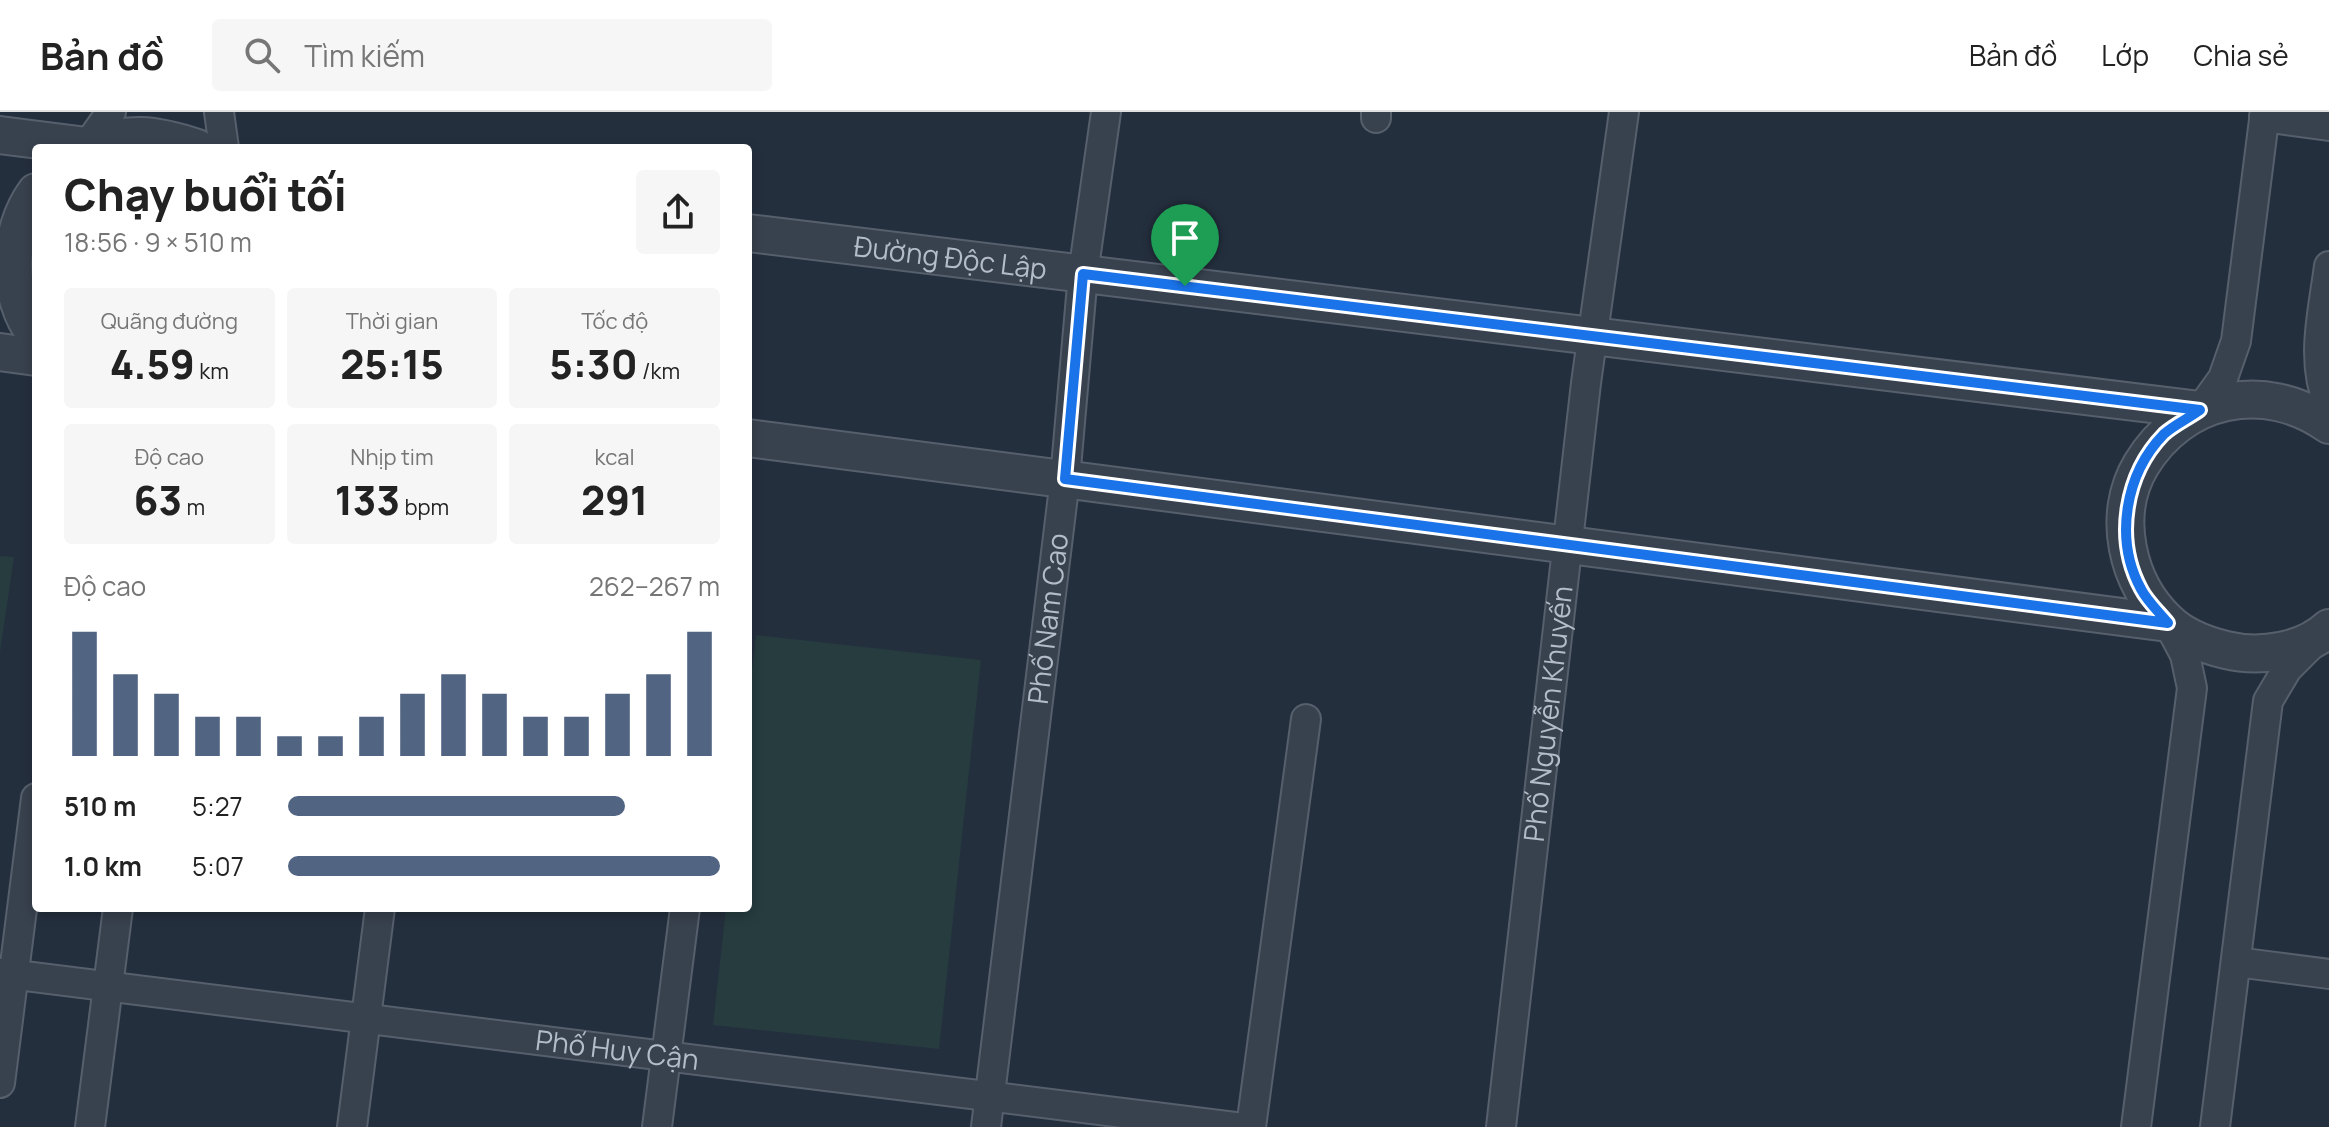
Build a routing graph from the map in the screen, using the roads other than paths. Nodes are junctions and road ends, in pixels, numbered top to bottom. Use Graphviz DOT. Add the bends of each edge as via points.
graph roads {
  1 [pos="111,112"];
  2 [pos="219,112"];
  3 [pos="1106,112"];
  4 [pos="1624,112"];
  5 [pos="2264,115"];
  6 [pos="2329,126"];
  7 [pos="0,135"];
  8 [pos="64,144"];
  9 [pos="88,144"];
  10 [pos="96,144"];
  11 [pos="185,144"];
  12 [pos="223,144"];
  13 [pos="32,197"];
  14 [pos="752,233"];
  15 [pos="2329,266"];
  16 [pos="1083,274"];
  17 [pos="32,330"];
  18 [pos="1592,336"];
  19 [pos="0,352"];
  20 [pos="32,356"];
  21 [pos="2329,405"];
  22 [pos="2200,410"];
  23 [pos="2329,425"];
  24 [pos="752,439"];
  25 [pos="1065,479"];
  26 [pos="1567,545"];
  27 [pos="2168,623"];
  28 [pos="2327,631"];
  29 [pos="1306,719"];
  30 [pos="32,822"];
  31 [pos="117,912"];
  32 [pos="380,912"];
  33 [pos="684,912"];
  34 [pos="2236,962"];
  35 [pos="7,974"];
  36 [pos="2329,974"];
  37 [pos="108,986"];
  38 [pos="367,1019"];
  39 [pos="666,1056"];
  40 [pos="0,1083"];
  41 [pos="990,1096"];
  42 [pos="90,1127"];
  43 [pos="352,1127"];
  44 [pos="657,1127"];
  45 [pos="986,1127"];
  46 [pos="1235,1127"];
  47 [pos="1251,1127"];
  48 [pos="1501,1127"];
  49 [pos="2136,1127"];
  50 [pos="2215,1127"];
  1 -- 9 [label="street"];
  2 -- 12 [label="street"];
  3 -- 16 [label="street, Phố Nam Cao"];
  4 -- 18 [label="street, Phố Nguyễn Khuyến"];
  5 -- 6 [label="street"];
  5 -- 22 [label="street" via="2236,341 2223,378"];
  7 -- 8 [label="street"];
  10 -- 11 [label="street" via="124,136 162,136"];
  13 -- 17 [label="street" via="14,244 14,286"];
  14 -- 16 [label="street, Đường Độc Lập"];
  15 -- 21 [label="street" via="2319,347 2320,384"];
  16 -- 18 [label="street, Đường Độc Lập"];
  16 -- 25 [label="street, Phố Nam Cao"];
  18 -- 22 [label="street, Đường Độc Lập"];
  18 -- 26 [label="street, Phố Nguyễn Khuyến"];
  19 -- 20 [label="street"];
  22 -- 23 [label="street" via="2236,399 2274,400"];
  22 -- 27 [label="street" via="2165,433 2140,467 2126,508 2127,550 2141,590"];
  24 -- 25 [label="street"];
  25 -- 26 [label="street"];
  25 -- 41 [label="street, Phố Nam Cao"];
  26 -- 27 [label="street"];
  26 -- 48 [label="street, Phố Nguyễn Khuyến"];
  27 -- 28 [label="street" via="2203,645 2244,655 2286,650"];
  27 -- 49 [label="street" via="2185,655 2192,688"];
  28 -- 34 [label="street" via="2287,669 2268,701"];
  29 -- 47 [label="street"];
  30 -- 35 [label="street"];
  31 -- 37 [label="street"];
  32 -- 38 [label="street"];
  33 -- 39 [label="street"];
  34 -- 36 [label="street"];
  34 -- 50 [label="street"];
  35 -- 37 [label="street, Phố Huy Cận"];
  35 -- 40 [label="street"];
  37 -- 38 [label="street, Phố Huy Cận"];
  37 -- 42 [label="street"];
  38 -- 39 [label="street, Phố Huy Cận"];
  38 -- 43 [label="street"];
  39 -- 41 [label="street, Phố Huy Cận"];
  39 -- 44 [label="street"];
  41 -- 45 [label="street, Phố Nam Cao"];
  41 -- 46 [label="street, Phố Huy Cận"];
}
